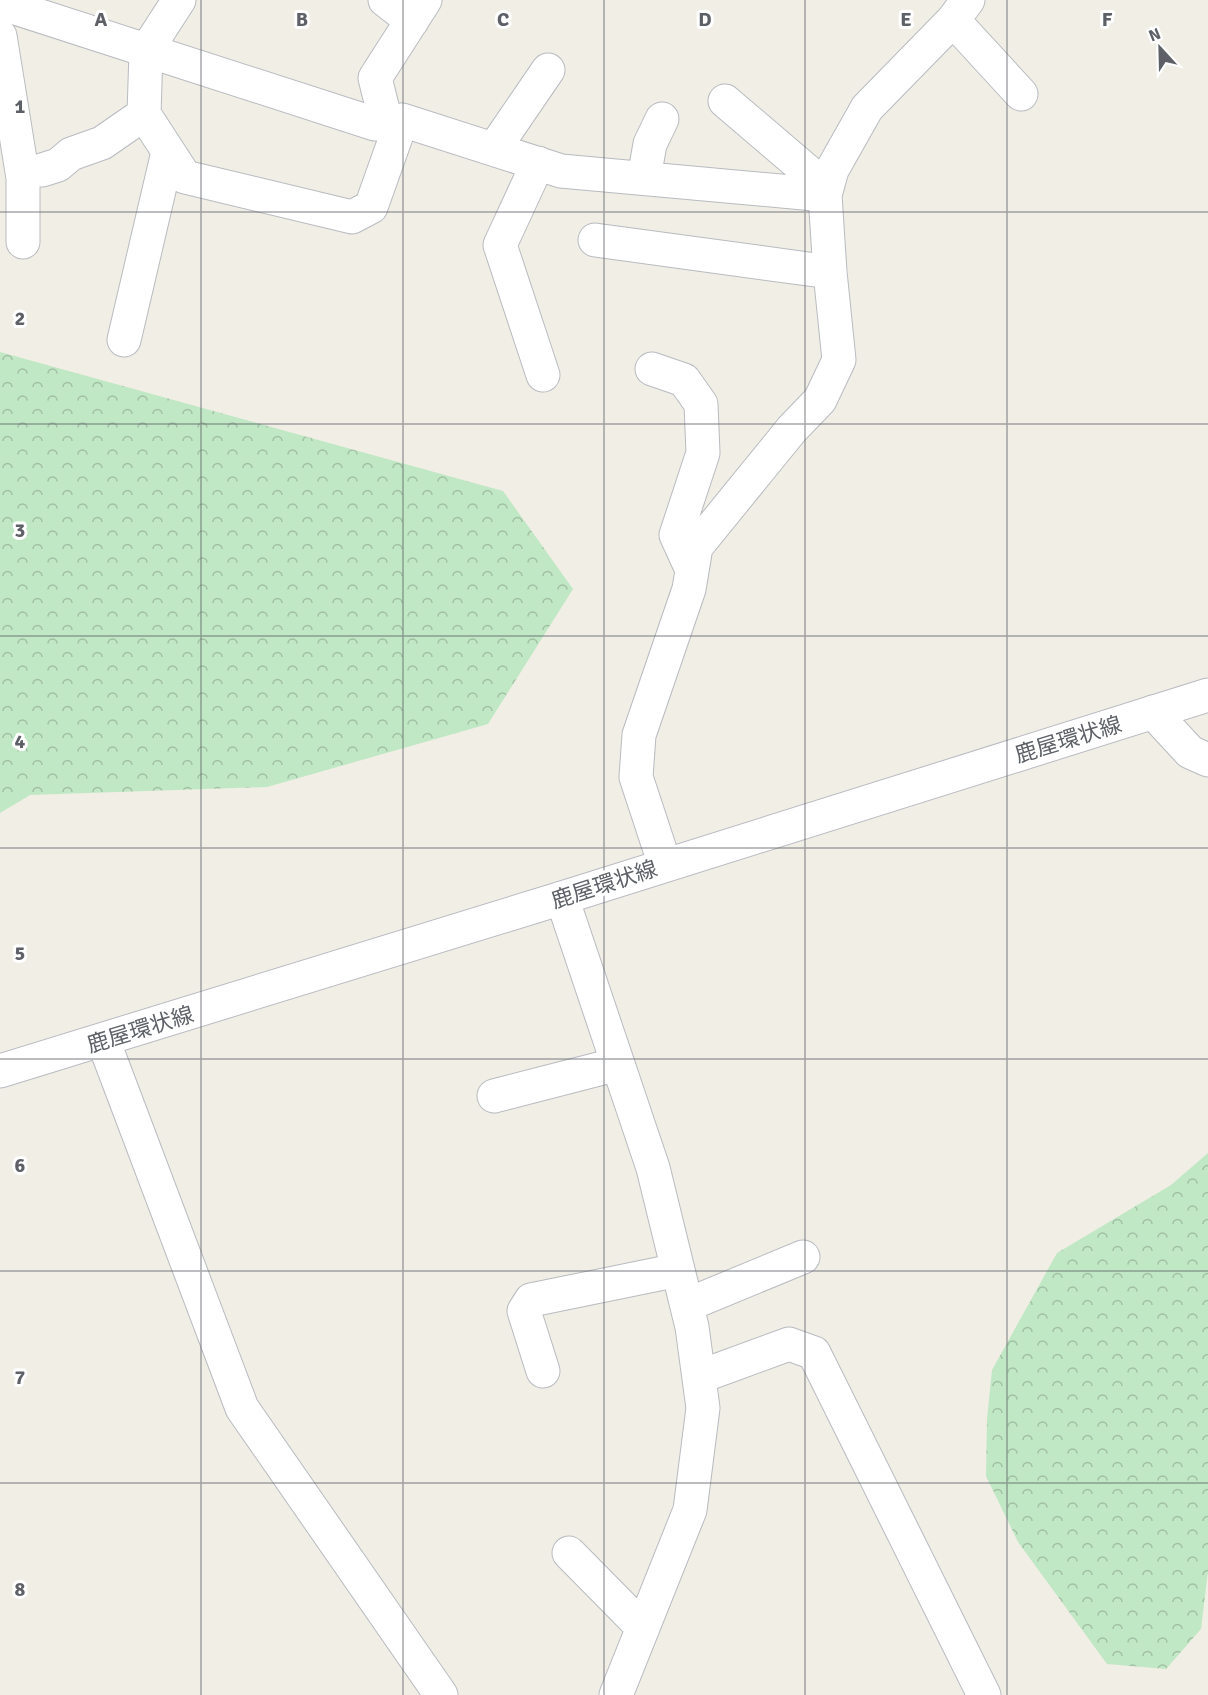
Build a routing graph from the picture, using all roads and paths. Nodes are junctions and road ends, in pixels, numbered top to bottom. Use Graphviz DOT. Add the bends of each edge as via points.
graph roads {
  1 [pos="179,0"];
  2 [pos="385,0"];
  3 [pos="0,3"];
  4 [pos="418,10"];
  5 [pos="960,10"];
  6 [pos="0,36"];
  7 [pos="146,51"];
  8 [pos="548,70"];
  9 [pos="1021,94"];
  10 [pos="726,101"];
  11 [pos="144,114"];
  12 [pos="662,119"];
  13 [pos="394,121"];
  14 [pos="494,149"];
  15 [pos="168,152"];
  16 [pos="538,163"];
  17 [pos="42,170"];
  18 [pos="644,178"];
  19 [pos="826,191"];
  20 [pos="595,240"];
  21 [pos="23,242"];
  22 [pos="830,272"];
  23 [pos="124,340"];
  24 [pos="652,369"];
  25 [pos="543,375"];
  26 [pos="692,570"];
  27 [pos="1208,695"];
  28 [pos="1153,712"];
  29 [pos="1208,760"];
  30 [pos="665,865"];
  31 [pos="562,898"];
  32 [pos="103,1040"];
  33 [pos="618,1064"];
  34 [pos="0,1071"];
  35 [pos="494,1096"];
  36 [pos="803,1257"];
  37 [pos="678,1270"];
  38 [pos="687,1305"];
  39 [pos="543,1371"];
  40 [pos="699,1377"];
  41 [pos="569,1553"];
  42 [pos="643,1628"];
  43 [pos="441,1695"];
  44 [pos="616,1695"];
  45 [pos="984,1695"];
  1 -- 7 [label="street"];
  2 -- 4 [label="street"];
  3 -- 7 [label="street"];
  4 -- 13 [label="street" via="375,78"];
  5 -- 9 [label="street"];
  5 -- 19 [label="street" via="867,108 832,170"];
  6 -- 21 [label="street" via="23,178"];
  7 -- 11 [label="street"];
  7 -- 13 [label="street" via="375,124"];
  8 -- 14 [label="street"];
  10 -- 19 [label="street"];
  11 -- 15 [label="street"];
  11 -- 17 [label="street" via="102,144 71,154 58,165"];
  12 -- 18 [label="street" via="650,144"];
  13 -- 14 [label="street"];
  13 -- 15 [label="street" via="370,207 352,217 184,177"];
  14 -- 16 [label="street"];
  15 -- 23 [label="street"];
  16 -- 18 [label="street" via="561,171"];
  16 -- 25 [label="street" via="500,245"];
  18 -- 19 [label="street"];
  19 -- 22 [label="street"];
  20 -- 22 [label="street"];
  22 -- 26 [label="street" via="839,360 820,400 696,547"];
  24 -- 26 [label="street" via="684,380 701,404 703,453 676,535"];
  26 -- 30 [label="street" via="639,735 636,777"];
  27 -- 28 [label="street, 鹿屋環状線"];
  28 -- 29 [label="street" via="1190,752"];
  28 -- 30 [label="street, 鹿屋環状線"];
  30 -- 31 [label="street, 鹿屋環状線"];
  31 -- 32 [label="street, 鹿屋環状線"];
  31 -- 33 [label="street"];
  32 -- 34 [label="street, 鹿屋環状線"];
  32 -- 43 [label="street" via="242,1408"];
  33 -- 35 [label="street"];
  33 -- 37 [label="street" via="653,1168"];
  36 -- 38 [label="street"];
  37 -- 38 [label="street"];
  37 -- 39 [label="street" via="531,1300 524,1311"];
  38 -- 40 [label="street"];
  40 -- 42 [label="street" via="704,1408 690,1510"];
  40 -- 45 [label="street" via="789,1344 814,1353"];
  41 -- 42 [label="street"];
  42 -- 44 [label="street"];
}
